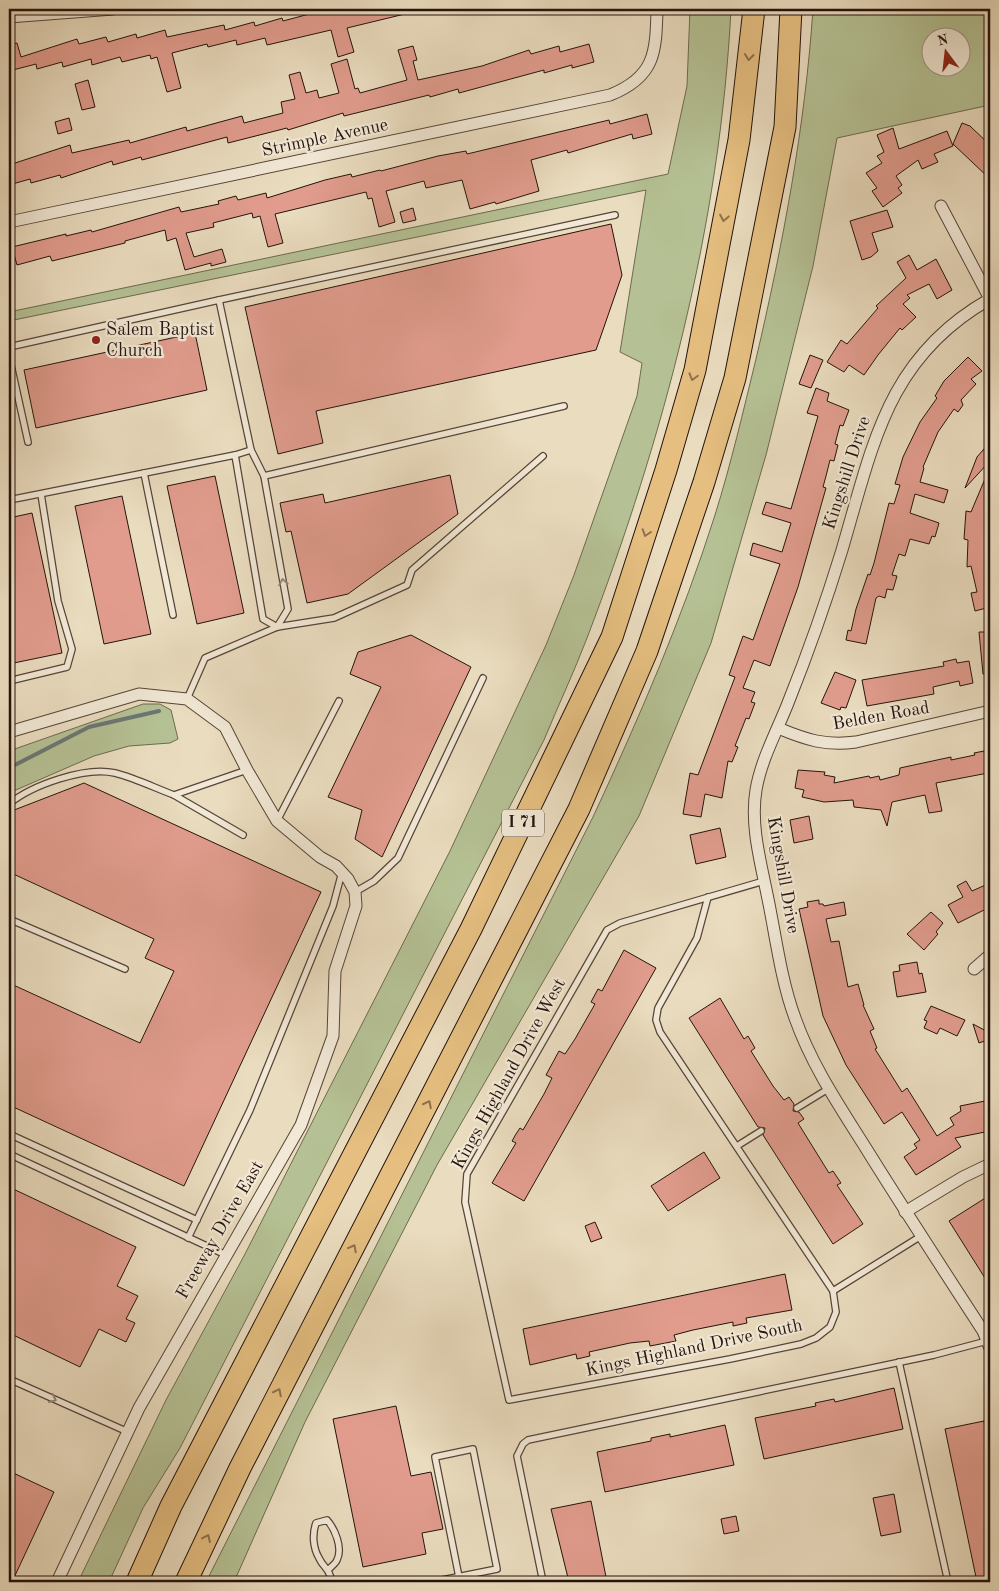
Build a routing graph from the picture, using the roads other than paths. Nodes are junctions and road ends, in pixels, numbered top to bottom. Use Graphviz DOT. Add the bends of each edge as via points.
graph roads {
  1 [pos="113,9"];
  2 [pos="657,9"];
  3 [pos="754,9"];
  4 [pos="791,9"];
  5 [pos="9,17"];
  6 [pos="941,206"];
  7 [pos="615,215"];
  8 [pos="9,222"];
  9 [pos="990,299"];
  10 [pos="219,300"];
  11 [pos="9,347"];
  12 [pos="9,356"];
  13 [pos="564,406"];
  14 [pos="28,442"];
  15 [pos="250,450"];
  16 [pos="235,455"];
  17 [pos="543,456"];
  18 [pos="144,473"];
  19 [pos="264,476"];
  20 [pos="41,494"];
  21 [pos="9,500"];
  22 [pos="173,615"];
  23 [pos="277,627"];
  24 [pos="483,678"];
  25 [pos="9,681"];
  26 [pos="186,699"];
  27 [pos="339,702"];
  28 [pos="990,711"];
  29 [pos="778,728"];
  30 [pos="9,732"];
  31 [pos="247,770"];
  32 [pos="174,795"];
  33 [pos="9,804"];
  34 [pos="277,821"];
  35 [pos="243,835"];
  36 [pos="345,875"];
  37 [pos="764,880"];
  38 [pos="355,892"];
  39 [pos="708,897"];
  40 [pos="9,919"];
  41 [pos="990,955"];
  42 [pos="125,969"];
  43 [pos="974,969"];
  44 [pos="828,1089"];
  45 [pos="797,1108"];
  46 [pos="761,1131"];
  47 [pos="9,1134"];
  48 [pos="737,1146"];
  49 [pos="9,1154"];
  50 [pos="990,1164"];
  51 [pos="905,1212"];
  52 [pos="196,1220"];
  53 [pos="921,1236"];
  54 [pos="188,1238"];
  55 [pos="226,1255"];
  56 [pos="833,1291"];
  57 [pos="989,1344"];
  58 [pos="899,1362"];
  59 [pos="9,1379"];
  60 [pos="509,1400"];
  61 [pos="128,1432"];
  62 [pos="329,1569"];
  63 [pos="459,1577"];
  64 [pos="57,1582"];
  65 [pos="137,1582"];
  66 [pos="186,1582"];
  67 [pos="332,1582"];
  68 [pos="432,1582"];
  69 [pos="543,1582"];
  70 [pos="948,1582"];
  1 -- 5 [label="street"];
  2 -- 8 [label="street, Strimple Avenue" via="656,47 643,75 628,88 610,95"];
  3 -- 65 [label="highway, I 71, one-way" via="740,140 695,370 612,637 475,921 171,1506"];
  66 -- 4 [label="highway, I 71, one-way" via="240,1468 579,809 647,651 735,378 785,127"];
  6 -- 9 [label="street"];
  7 -- 10 [label="lane"];
  9 -- 29 [label="street, Kingshill Drive" via="948,327 931,343 912,364 887,408 822,610"];
  10 -- 11 [label="lane"];
  10 -- 15 [label="lane"];
  12 -- 14 [label="lane"];
  13 -- 19 [label="lane"];
  15 -- 16 [label="lane"];
  15 -- 19 [label="lane"];
  16 -- 18 [label="lane"];
  16 -- 23 [label="lane" via="263,619"];
  17 -- 23 [label="lane" via="412,570 407,585 334,618"];
  18 -- 20 [label="lane"];
  18 -- 22 [label="lane"];
  23 -- 19 [label="lane, one-way" via="288,609"];
  20 -- 21 [label="lane"];
  20 -- 25 [label="lane" via="58,601 72,649 67,667"];
  23 -- 26 [label="lane" via="205,658"];
  24 -- 38 [label="lane" via="398,858 374,881"];
  26 -- 30 [label="street" via="139,694"];
  26 -- 31 [label="street" via="225,727"];
  27 -- 34 [label="lane"];
  28 -- 29 [label="street, Belden Road" via="837,744 812,741"];
  29 -- 37 [label="street, Kingshill Drive" via="760,773 754,807"];
  31 -- 32 [label="lane"];
  31 -- 34 [label="street"];
  32 -- 33 [label="lane" via="114,773 87,772 60,779 17,797"];
  32 -- 35 [label="lane"];
  34 -- 36 [label="street"];
  36 -- 38 [label="street"];
  36 -- 52 [label="lane" via="250,1110"];
  37 -- 39 [label="lane, Kings Highland Drive West"];
  37 -- 44 [label="street, Kingshill Drive" via="794,1015"];
  38 -- 55 [label="street, Freeway Drive East" via="356,906 335,971 333,1036 301,1125"];
  39 -- 48 [label="lane" via="697,938 658,1008 656,1020 660,1032"];
  39 -- 60 [label="lane, Kings Highland Drive West" via="620,923 607,930 467,1174 465,1202"];
  40 -- 42 [label="lane"];
  41 -- 43 [label="street"];
  44 -- 45 [label="lane"];
  44 -- 51 [label="street, Kingshill Drive"];
  46 -- 48 [label="lane"];
  47 -- 52 [label="lane"];
  48 -- 56 [label="lane"];
  49 -- 54 [label="lane"];
  50 -- 51 [label="street"];
  51 -- 53 [label="street, Kingshill Drive"];
  52 -- 54 [label="lane"];
  53 -- 56 [label="lane"];
  53 -- 57 [label="street, Kingshill Drive"];
  54 -- 55 [label="lane"];
  55 -- 61 [label="street, Freeway Drive East"];
  56 -- 60 [label="lane, Kings Highland Drive South" via="836,1312 830,1327 816,1338 800,1344"];
  57 -- 58 [label="lane"];
  58 -- 69 [label="lane" via="528,1440 517,1456"];
  58 -- 70 [label="lane"];
  59 -- 61 [label="lane, one-way"];
  61 -- 64 [label="street, Freeway Drive East"];
  62 -- 62 [label="lane" via="338,1559 339,1550 334,1528 327,1520 316,1523 314,1539 319,1559"];
  62 -- 67 [label="lane"];
  63 -- 63 [label="lane" via="497,1570 473,1449 435,1458"];
  63 -- 68 [label="lane"];
}
